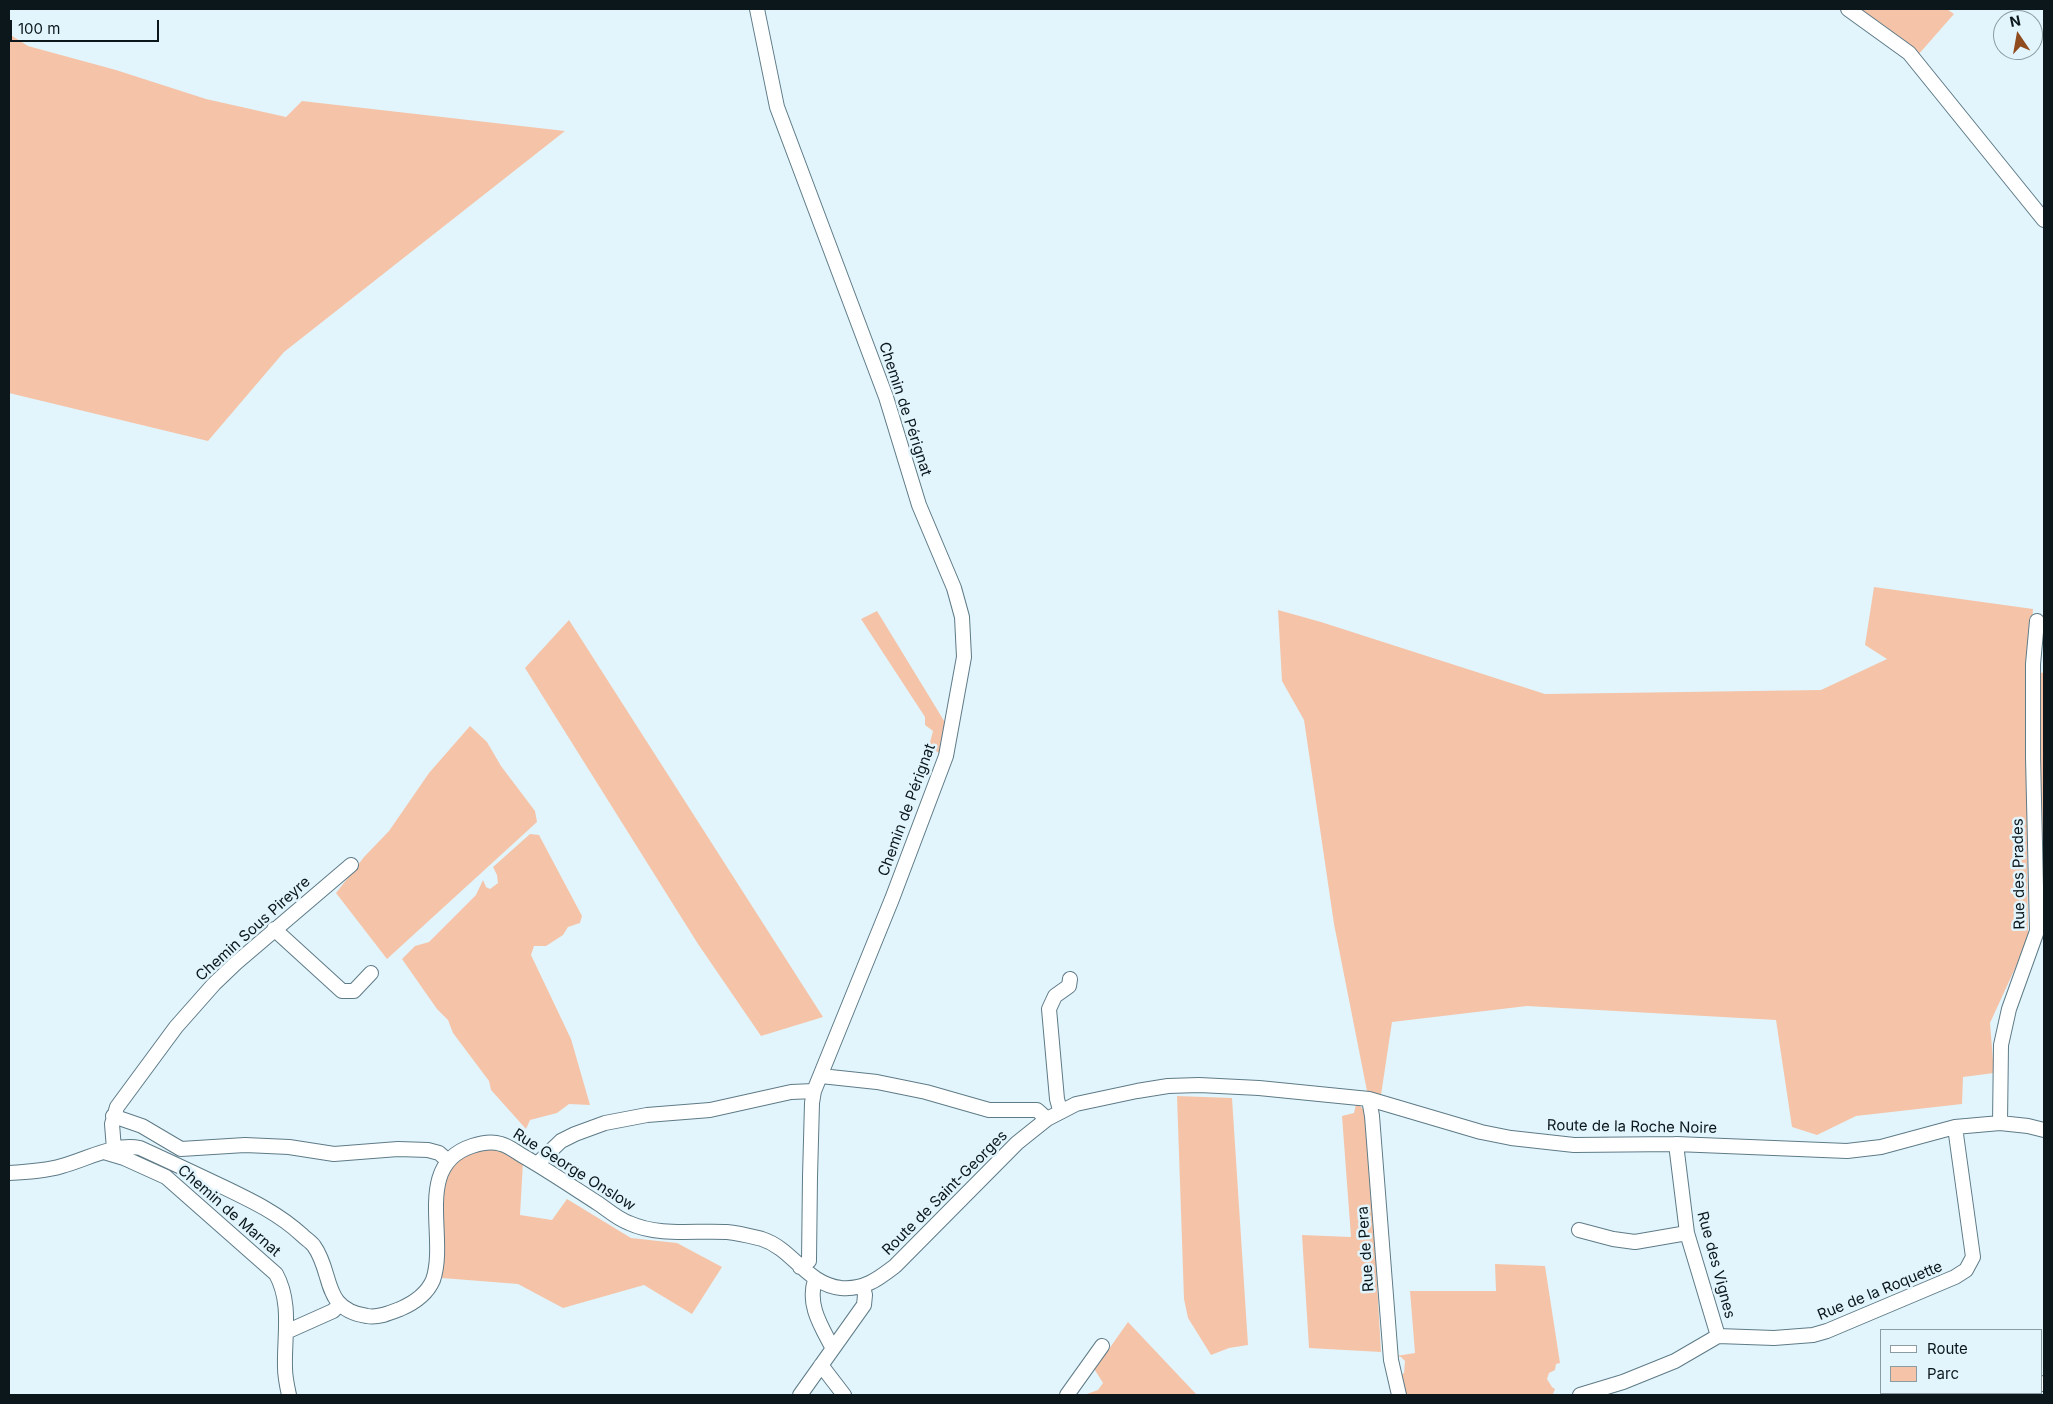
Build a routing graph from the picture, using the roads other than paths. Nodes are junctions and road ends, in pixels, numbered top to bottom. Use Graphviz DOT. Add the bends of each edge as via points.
graph roads {
  1 [pos="757,9"];
  2 [pos="1848,9"];
  3 [pos="2044,220"];
  4 [pos="2037,621"];
  5 [pos="351,865"];
  6 [pos="274,929"];
  7 [pos="371,973"];
  8 [pos="1070,979"];
  9 [pos="821,1076"];
  10 [pos="814,1091"];
  11 [pos="1369,1099"];
  12 [pos="1060,1110"];
  13 [pos="113,1116"];
  14 [pos="1047,1118"];
  15 [pos="2000,1123"];
  16 [pos="1955,1127"];
  17 [pos="2044,1130"];
  18 [pos="1676,1144"];
  19 [pos="109,1150"];
  20 [pos="447,1160"];
  21 [pos="537,1164"];
  22 [pos="9,1173"];
  23 [pos="1579,1230"];
  24 [pos="1687,1233"];
  25 [pos="800,1267"];
  26 [pos="815,1280"];
  27 [pos="863,1287"];
  28 [pos="339,1305"];
  29 [pos="286,1332"];
  30 [pos="1718,1336"];
  31 [pos="1102,1346"];
  32 [pos="832,1347"];
  33 [pos="821,1365"];
  34 [pos="289,1395"];
  35 [pos="800,1395"];
  36 [pos="844,1395"];
  37 [pos="1067,1395"];
  38 [pos="1399,1395"];
  39 [pos="1580,1395"];
  1 -- 9 [label="street, Chemin de Pérignat" via="777,107 886,397 919,505 954,588 962,617 964,657 946,756"];
  2 -- 3 [label="street" via="1909,53"];
  4 -- 15 [label="street, Rue des Prades" via="2033,664 2033,757 2037,932 2009,1008 2001,1045"];
  5 -- 6 [label="street, Chemin Sous Pireyre"];
  6 -- 7 [label="street" via="342,991 354,991"];
  6 -- 13 [label="street, Chemin Sous Pireyre" via="214,984 176,1027"];
  8 -- 12 [label="street" via="1069,986 1055,996 1049,1009"];
  9 -- 10 [label="street, Chemin de Pérignat"];
  9 -- 14 [label="street" via="877,1082 989,1110 1037,1110"];
  10 -- 21 [label="street" via="791,1092 710,1110 646,1115 605,1123 561,1141"];
  10 -- 25 [label="street, Chemin de Pérignat" via="810,1261"];
  11 -- 12 [label="street, Route de la Roche Noire" via="1199,1085 1137,1090"];
  11 -- 18 [label="street, Route de la Roche Noire" via="1511,1138 1574,1145"];
  11 -- 38 [label="street, Rue de Pera" via="1391,1360"];
  12 -- 14 [label="street, Route de la Roche Noire"];
  13 -- 19 [label="street"];
  13 -- 20 [label="street" via="142,1126 181,1149 245,1145 290,1147 334,1154 428,1150"];
  14 -- 27 [label="street, Route de Saint-Georges" via="895,1266"];
  15 -- 16 [label="street, Route de la Roche Noire"];
  15 -- 17 [label="street, Route de la Roche Noire"];
  16 -- 18 [label="street, Route de la Roche Noire" via="1847,1151"];
  16 -- 30 [label="street, Rue de la Roquette" via="1973,1257 1966,1270 1955,1278 1820,1333 1774,1338"];
  18 -- 24 [label="street, Rue des Vignes"];
  19 -- 22 [label="street" via="63,1166"];
  19 -- 28 [label="street" via="132,1146 140,1148 266,1207 313,1245"];
  19 -- 29 [label="street, Chemin de Marnat" via="166,1177 276,1274 286,1303"];
  20 -- 21 [label="street, Rue George Onslow" via="474,1145 500,1143"];
  20 -- 28 [label="street" via="439,1180 435,1210 437,1253 433,1279 426,1292 412,1304 389,1314 370,1317"];
  21 -- 25 [label="street, Rue George Onslow" via="626,1222 648,1230 744,1234 766,1241"];
  23 -- 24 [label="street" via="1635,1242"];
  24 -- 30 [label="street, Rue des Vignes"];
  25 -- 26 [label="street, Rue George Onslow"];
  26 -- 27 [label="street" via="838,1288"];
  26 -- 32 [label="street" via="812,1290 816,1316"];
  27 -- 32 [label="street" via="866,1295 864,1305"];
  28 -- 29 [label="street" via="333,1311"];
  29 -- 34 [label="street, Chemin de Marnat" via="285,1369"];
  30 -- 39 [label="street" via="1675,1361"];
  31 -- 37 [label="street"];
  32 -- 33 [label="street"];
  33 -- 35 [label="street"];
  33 -- 36 [label="street"];
}
